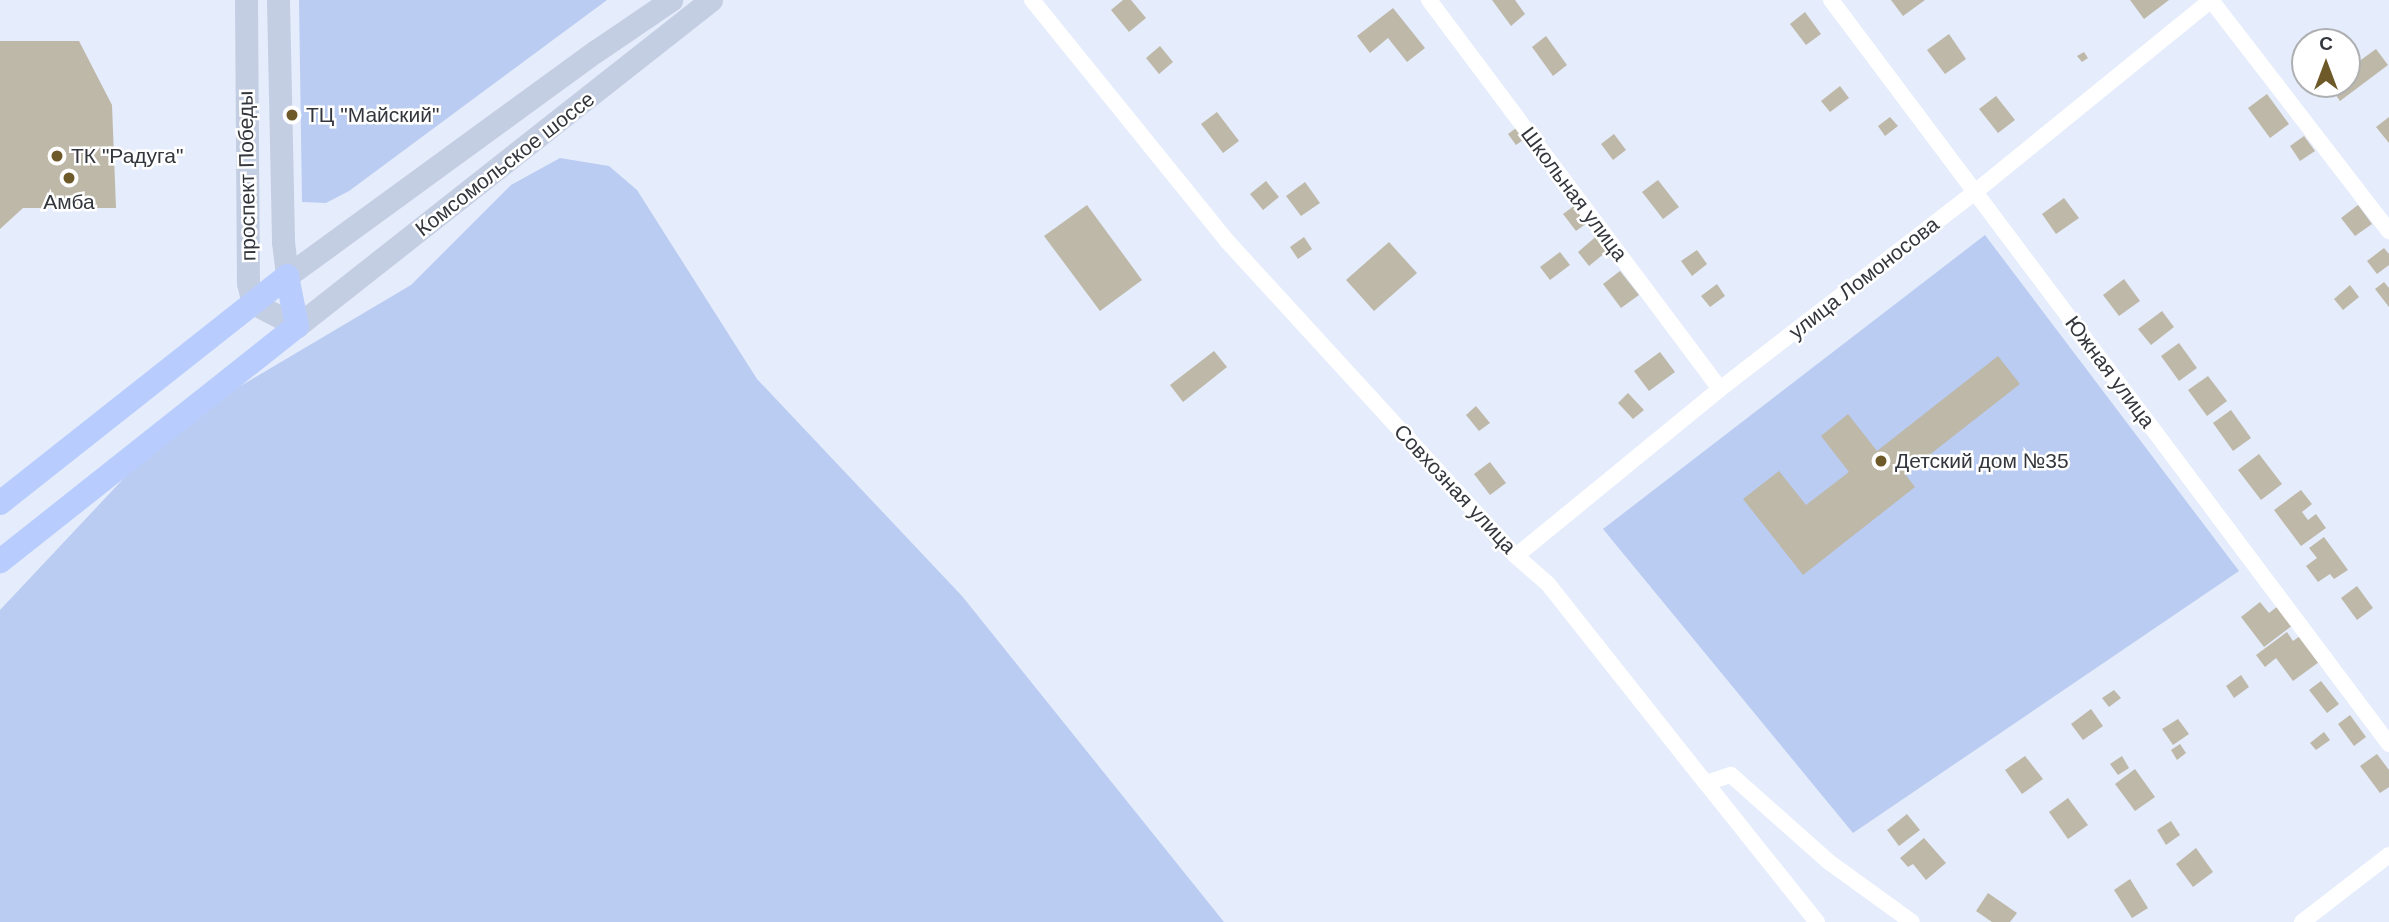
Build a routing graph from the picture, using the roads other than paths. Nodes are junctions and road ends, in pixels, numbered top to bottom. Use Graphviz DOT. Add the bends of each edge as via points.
graph roads {
  1 [pos="246,0"];
  2 [pos="278,0"];
  3 [pos="671,0"];
  4 [pos="711,0"];
  5 [pos="1032,0"];
  6 [pos="1429,0"];
  7 [pos="1830,0"];
  8 [pos="2211,0"];
  9 [pos="596,51"];
  10 [pos="618,76"];
  11 [pos="1975,192"];
  12 [pos="2389,231"];
  13 [pos="287,276"];
  14 [pos="253,303"];
  15 [pos="296,326"];
  16 [pos="1720,389"];
  17 [pos="0,503"];
  18 [pos="1516,556"];
  19 [pos="0,561"];
  20 [pos="2389,744"];
  21 [pos="1706,783"];
  22 [pos="2389,855"];
  23 [pos="1817,922"];
  24 [pos="1913,922"];
  25 [pos="2302,922"];
  1 -- 14 [label="main road, проспект Победы" via="248,284"];
  2 -- 13 [label="main road, проспект Победы"];
  3 -- 9 [label="main road, Комсомольское шоссе"];
  4 -- 10 [label="main road, Комсомольское шоссе"];
  5 -- 18 [label="street, Совхозная улица" via="1227,241"];
  6 -- 16 [label="street, Школьная улица"];
  7 -- 11 [label="street, Южная улица"];
  8 -- 11 [label="street, улица Ломоносова"];
  8 -- 12 [label="street"];
  9 -- 10 [label="main road"];
  9 -- 13 [label="main road, Комсомольское шоссе"];
  10 -- 15 [label="main road, Комсомольское шоссе"];
  11 -- 16 [label="street, улица Ломоносова"];
  11 -- 20 [label="street, Южная улица"];
  13 -- 14 [label="main road, Комсомольское шоссе"];
  13 -- 15 [label="main road"];
  14 -- 15 [label="main road"];
  14 -- 17 [label="main road, Комсомольское шоссе"];
  15 -- 19 [label="main road, Комсомольское шоссе"];
  16 -- 18 [label="street, улица Ломоносова"];
  18 -- 21 [label="street, Совхозная улица" via="1548,584"];
  21 -- 23 [label="street, Совхозная улица"];
  21 -- 24 [label="street" via="1731,775 1829,862"];
  22 -- 25 [label="street"];
}
